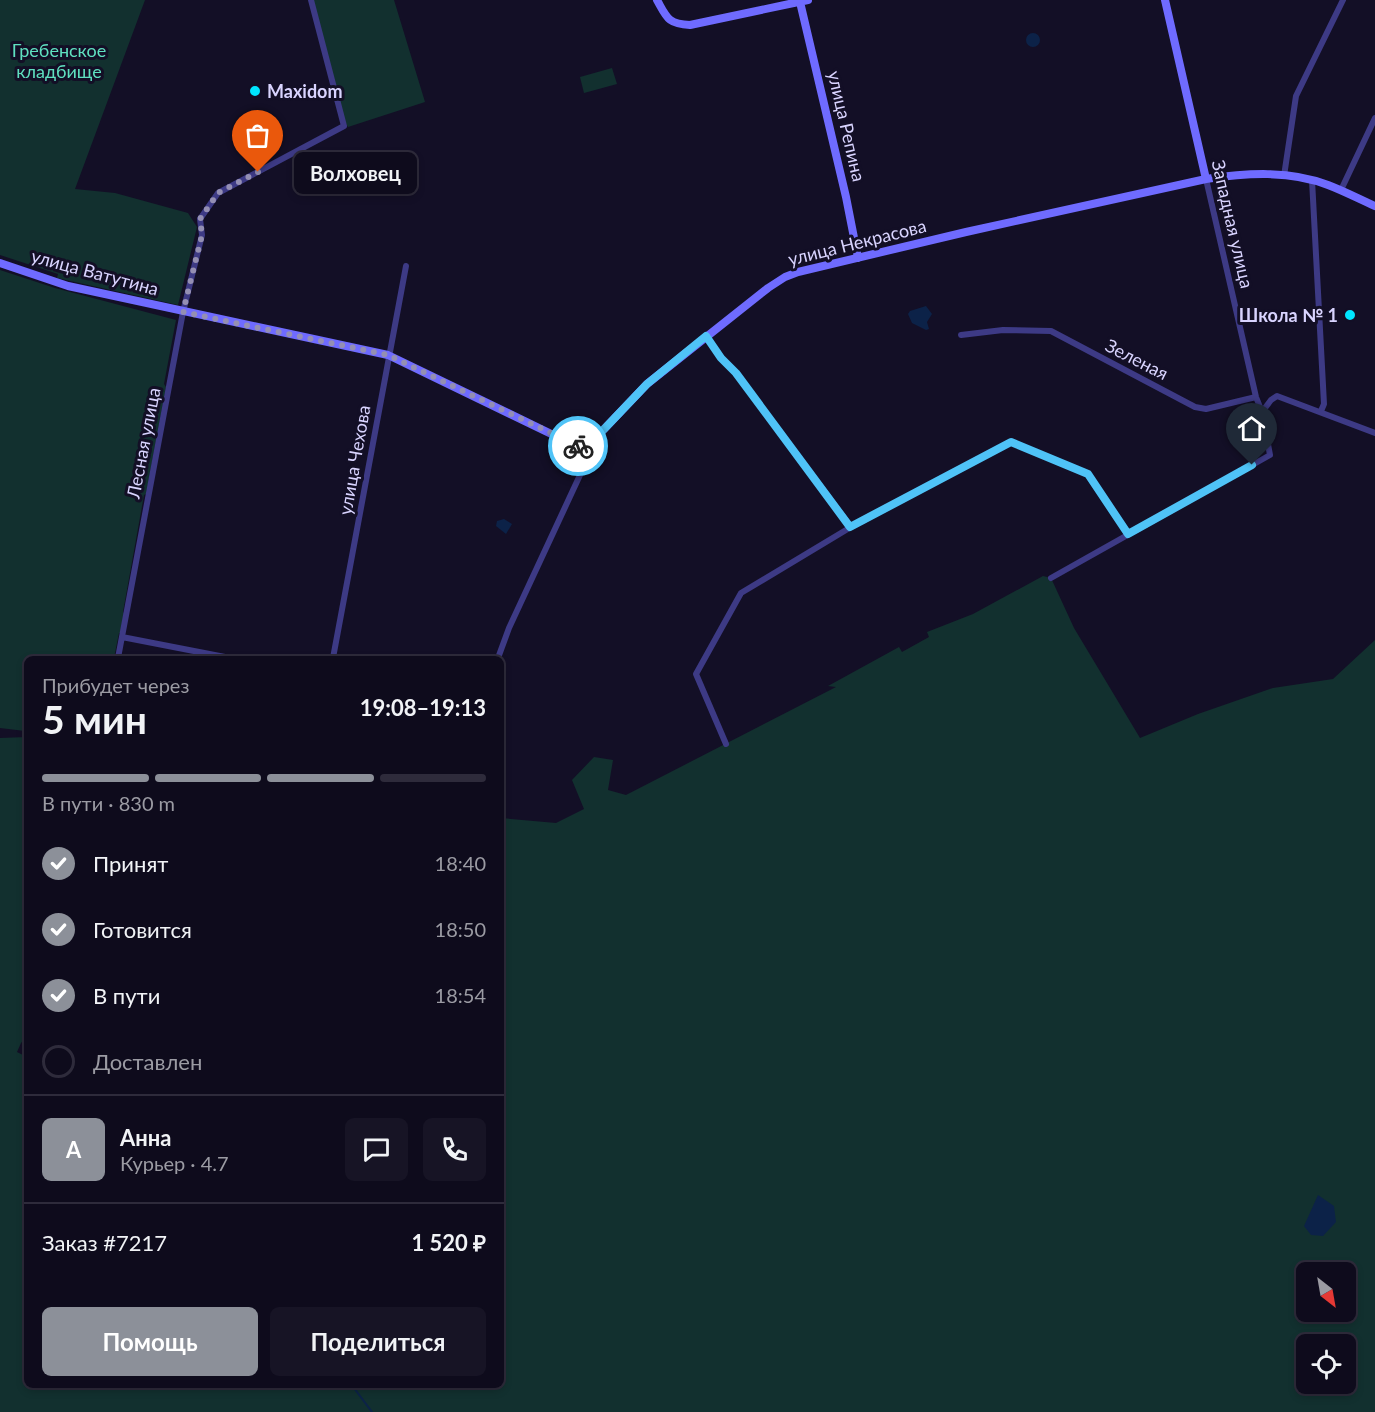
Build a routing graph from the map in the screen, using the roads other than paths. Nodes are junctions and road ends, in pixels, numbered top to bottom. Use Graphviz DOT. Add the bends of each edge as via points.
graph roads {
  1 [pos="311,0"];
  2 [pos="657,0"];
  3 [pos="1166,0"];
  4 [pos="1343,0"];
  5 [pos="804,1"];
  6 [pos="1375,118"];
  7 [pos="1284,176"];
  8 [pos="1206,179"];
  9 [pos="1312,180"];
  10 [pos="1341,190"];
  11 [pos="1375,206"];
  12 [pos="858,258"];
  13 [pos="0,263"];
  14 [pos="406,266"];
  15 [pos="183,312"];
  16 [pos="961,335"];
  17 [pos="706,336"];
  18 [pos="388,355"];
  19 [pos="1256,397"];
  20 [pos="1321,411"];
  21 [pos="1262,412"];
  22 [pos="1375,433"];
  23 [pos="588,446"];
  24 [pos="850,527"];
  25 [pos="1128,534"];
  26 [pos="1051,578"];
  27 [pos="122,637"];
  28 [pos="118,656"];
  29 [pos="220,656"];
  30 [pos="333,656"];
  31 [pos="499,656"];
  32 [pos="726,744"];
  1 -- 15 [label="street, Лесная улица" via="344,126 218,193 200,219 202,235"];
  2 -- 5 [label="street" via="671,22 690,25"];
  3 -- 8 [label="street, Западная улица"];
  4 -- 7 [label="street" via="1296,96"];
  5 -- 12 [label="street, улица Репина"];
  6 -- 10 [label="street"];
  7 -- 8 [label="street, улица Некрасова" via="1236,174"];
  7 -- 9 [label="street, улица Некрасова"];
  8 -- 12 [label="street, улица Некрасова"];
  8 -- 19 [label="street, Западная улица"];
  9 -- 10 [label="street, улица Некрасова"];
  9 -- 20 [label="street" via="1324,404"];
  10 -- 11 [label="street, улица Некрасова"];
  12 -- 17 [label="street, улица Некрасова" via="785,277"];
  13 -- 15 [label="street, улица Ватутина" via="68,286"];
  14 -- 18 [label="street, улица Чехова"];
  15 -- 18 [label="street, улица Ватутина"];
  15 -- 27 [label="street, Лесная улица"];
  16 -- 19 [label="street, Зеленая" via="1003,330 1051,332 1195,407 1206,409"];
  17 -- 23 [label="street, улица Некрасова" via="647,384"];
  17 -- 24 [label="street"];
  18 -- 23 [label="street, улица Ватутина" via="574,446"];
  18 -- 30 [label="street, улица Чехова"];
  19 -- 21 [label="street, Западная улица"];
  20 -- 21 [label="street" via="1277,396"];
  20 -- 22 [label="street"];
  21 -- 25 [label="street, Западная улица" via="1270,455"];
  23 -- 31 [label="street, улица Некрасова" via="587,460"];
  24 -- 25 [label="street" via="1011,442 1088,474"];
  24 -- 32 [label="street" via="741,593 696,674"];
  25 -- 26 [label="street, Западная улица"];
  27 -- 28 [label="street, Лесная улица"];
  27 -- 29 [label="street"];
}
